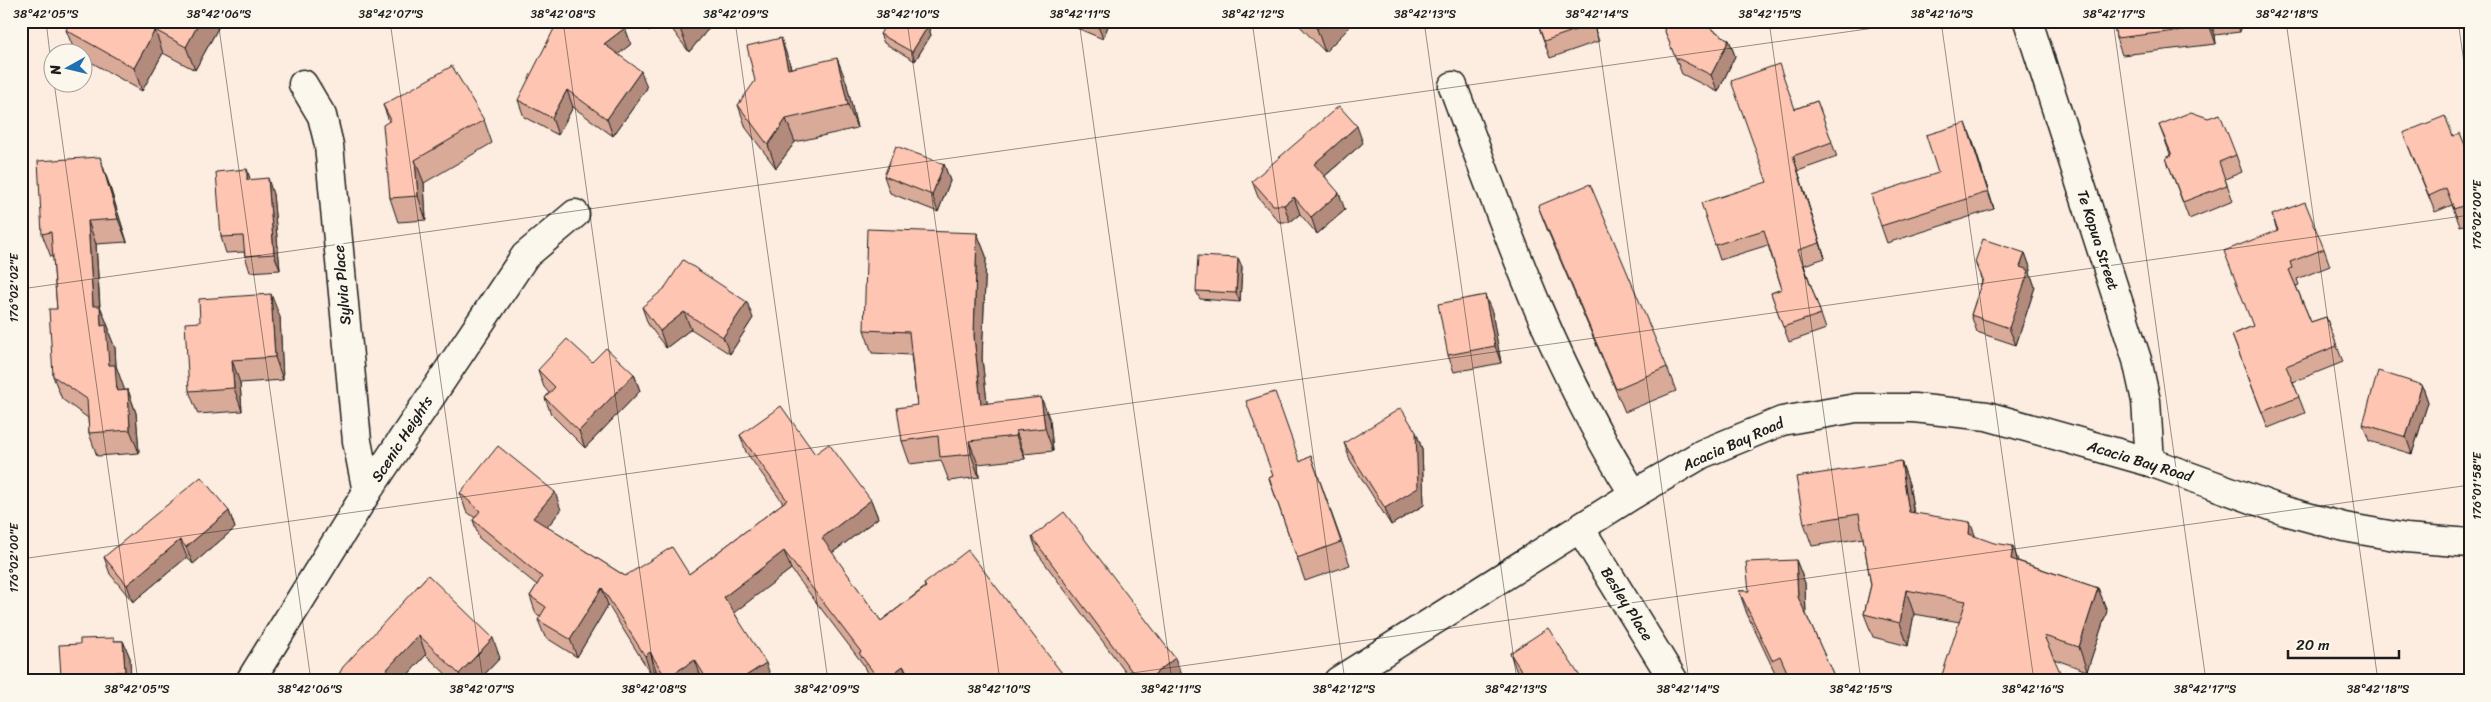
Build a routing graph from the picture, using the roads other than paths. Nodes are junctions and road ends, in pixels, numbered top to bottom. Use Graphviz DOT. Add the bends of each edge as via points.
graph roads {
  1 [pos="2028,21"];
  2 [pos="303,84"];
  3 [pos="1453,86"];
  4 [pos="574,214"];
  5 [pos="2150,462"];
  6 [pos="367,492"];
  7 [pos="1634,494"];
  8 [pos="1580,528"];
  9 [pos="2470,543"];
  10 [pos="250,681"];
  11 [pos="1338,681"];
  12 [pos="1674,681"];
  1 -- 5 [label="street, Te Kopua Street" via="2137,360 2146,401"];
  2 -- 6 [label="street, Sylvia Place" via="322,116 329,145 356,441"];
  3 -- 7 [label="street" via="1505,227 1558,351 1613,460"];
  4 -- 6 [label="street, Scenic Heights" via="525,256"];
  5 -- 7 [label="street, Acacia Bay Road" via="1987,416 1914,408 1856,408 1782,421 1702,454"];
  5 -- 9 [label="street, Acacia Bay Road" via="2285,511 2344,528 2406,538"];
  6 -- 10 [label="street, Scenic Heights"];
  7 -- 8 [label="street, Acacia Bay Road"];
  8 -- 11 [label="street, Acacia Bay Road"];
  8 -- 12 [label="street, Besley Place"];
}
